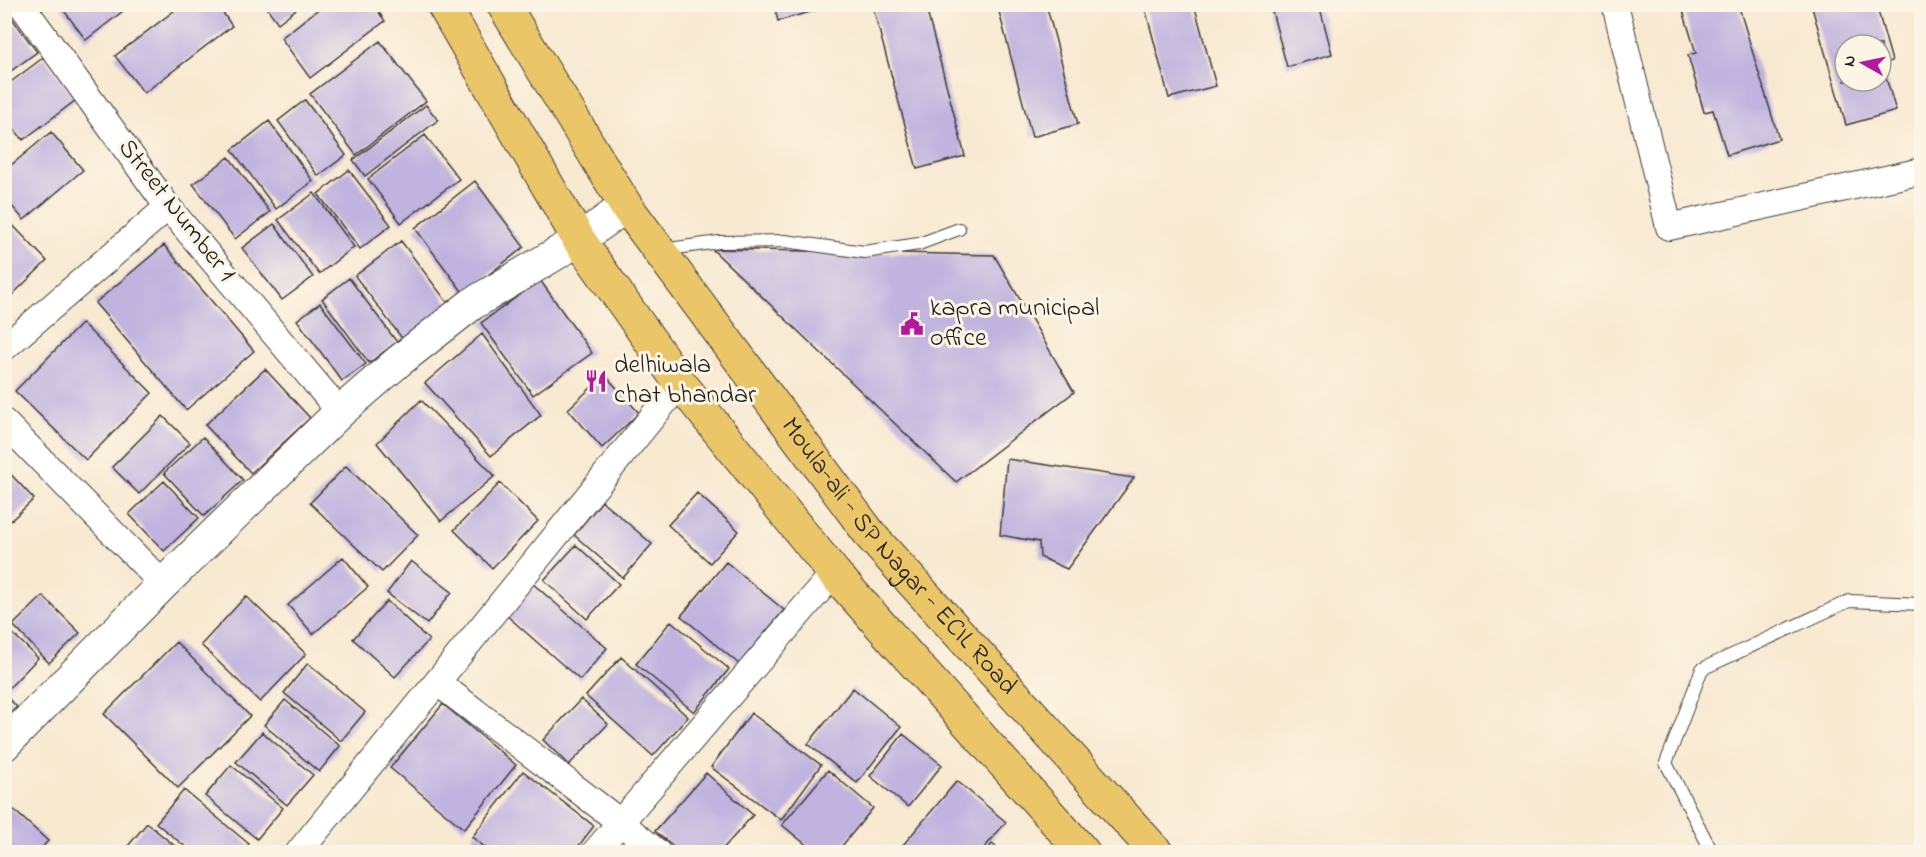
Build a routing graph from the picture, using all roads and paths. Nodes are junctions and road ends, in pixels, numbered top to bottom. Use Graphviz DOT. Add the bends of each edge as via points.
graph roads {
  1 [pos="21,4"];
  2 [pos="443,4"];
  3 [pos="503,4"];
  4 [pos="1615,4"];
  5 [pos="1922,171"];
  6 [pos="626,206"];
  7 [pos="168,207"];
  8 [pos="959,229"];
  9 [pos="579,240"];
  10 [pos="658,250"];
  11 [pos="4,348"];
  12 [pos="680,383"];
  13 [pos="340,412"];
  14 [pos="4,422"];
  15 [pos="834,573"];
  16 [pos="163,584"];
  17 [pos="1922,604"];
  18 [pos="438,683"];
  19 [pos="4,745"];
  20 [pos="620,822"];
  21 [pos="300,852"];
  22 [pos="595,852"];
  23 [pos="657,852"];
  24 [pos="1083,852"];
  25 [pos="1156,852"];
  26 [pos="1712,852"];
  1 -- 7 [label="street, Street Number 1"];
  2 -- 9 [label="main road"];
  3 -- 6 [label="main road, Moula-ali - SP Nagar - ECIL Road"];
  4 -- 5 [label="street" via="1670,227"];
  6 -- 9 [label="street"];
  6 -- 10 [label="main road, Moula-ali - SP Nagar - ECIL Road"];
  7 -- 11 [label="street"];
  7 -- 13 [label="street, Street Number 1"];
  8 -- 10 [label="lane" via="919,244 864,252 785,241 719,242"];
  9 -- 12 [label="main road"];
  9 -- 13 [label="street" via="472,304"];
  10 -- 25 [label="main road, Moula-ali - SP Nagar - ECIL Road" via="872,537"];
  12 -- 15 [label="main road"];
  12 -- 18 [label="street"];
  13 -- 16 [label="street"];
  14 -- 16 [label="street"];
  15 -- 20 [label="street"];
  15 -- 24 [label="main road"];
  16 -- 19 [label="street"];
  17 -- 26 [label="lane" via="1849,601 1702,669 1666,763"];
  18 -- 20 [label="street"];
  18 -- 21 [label="street"];
  20 -- 22 [label="street"];
  20 -- 23 [label="street"];
}
